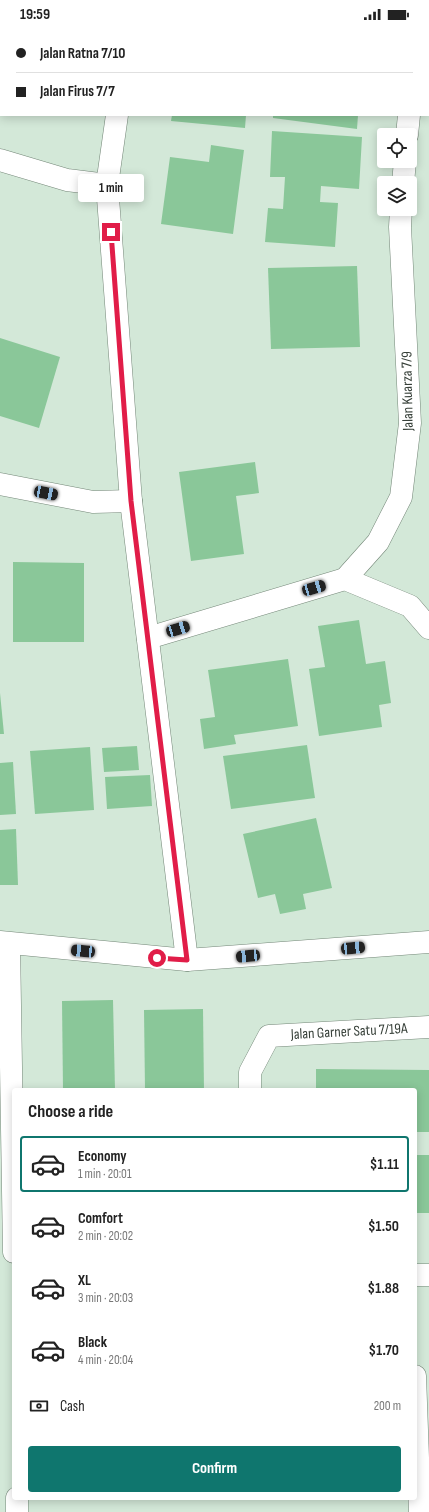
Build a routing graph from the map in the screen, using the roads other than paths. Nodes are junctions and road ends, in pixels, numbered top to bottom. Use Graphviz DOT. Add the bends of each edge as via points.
graph roads {
  1 [pos="117,116"];
  2 [pos="409,116"];
  3 [pos="408,128"];
  4 [pos="0,160"];
  5 [pos="107,185"];
  6 [pos="401,216"];
  7 [pos="0,484"];
  8 [pos="131,501"];
  9 [pos="345,579"];
  10 [pos="429,628"];
  11 [pos="148,638"];
  12 [pos="429,942"];
  13 [pos="4,943"];
  14 [pos="187,960"];
  15 [pos="429,1027"];
  16 [pos="250,1088"];
  17 [pos="12,1190"];
  18 [pos="417,1275"];
  19 [pos="429,1275"];
  20 [pos="417,1430"];
  21 [pos="17,1500"];
  22 [pos="17,1512"];
  23 [pos="420,1512"];
  1 -- 5 [label="street"];
  2 -- 3 [label="street"];
  4 -- 5 [label="street" via="67,180"];
  5 -- 8 [label="street"];
  6 -- 9 [label="street, Jalan Kuarza 7/9" via="410,423 401,497 378,542"];
  7 -- 8 [label="street" via="93,502"];
  8 -- 11 [label="street"];
  9 -- 10 [label="street" via="410,606"];
  9 -- 11 [label="street"];
  11 -- 14 [label="street"];
  12 -- 14 [label="street"];
  13 -- 14 [label="street"];
  13 -- 17 [label="street"];
  15 -- 16 [label="street, Jalan Garner Satu 7/19A" via="269,1036 250,1072"];
  18 -- 19 [label="street"];
  20 -- 23 [label="street"];
  21 -- 22 [label="street"];
}
